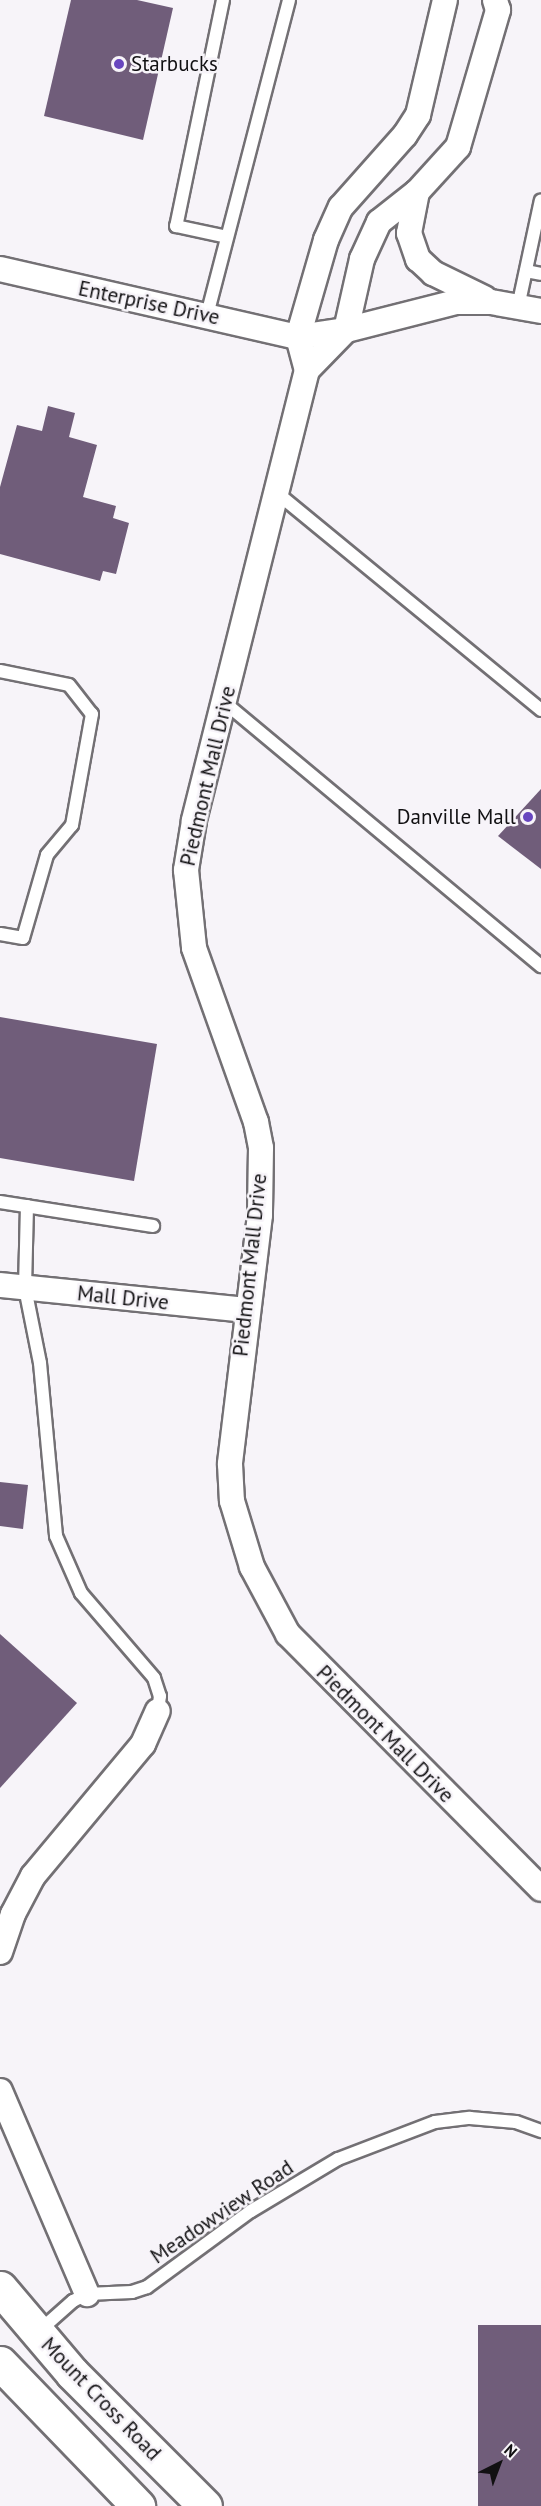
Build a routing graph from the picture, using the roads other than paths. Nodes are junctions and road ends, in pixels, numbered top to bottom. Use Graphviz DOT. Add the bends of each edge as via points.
graph roads {
  1 [pos="223,0"];
  2 [pos="289,0"];
  3 [pos="445,0"];
  4 [pos="495,0"];
  5 [pos="417,192"];
  6 [pos="541,201"];
  7 [pos="227,237"];
  8 [pos="0,269"];
  9 [pos="526,271"];
  10 [pos="541,274"];
  11 [pos="491,302"];
  12 [pos="530,309"];
  13 [pos="207,315"];
  14 [pos="346,330"];
  15 [pos="298,337"];
  16 [pos="307,370"];
  17 [pos="277,493"];
  18 [pos="0,671"];
  19 [pos="224,702"];
  20 [pos="541,710"];
  21 [pos="0,934"];
  22 [pos="541,966"];
  23 [pos="0,1202"];
  24 [pos="27,1206"];
  25 [pos="153,1226"];
  26 [pos="0,1285"];
  27 [pos="25,1288"];
  28 [pos="247,1310"];
  29 [pos="158,1711"];
  30 [pos="541,1889"];
  31 [pos="0,1952"];
  32 [pos="0,2091"];
  33 [pos="541,2131"];
  34 [pos="0,2288"];
  35 [pos="87,2294"];
  36 [pos="38,2333"];
  37 [pos="0,2363"];
  38 [pos="138,2506"];
  39 [pos="205,2506"];
  1 -- 7 [label="lane" via="176,226"];
  2 -- 7 [label="lane"];
  3 -- 15 [label="street" via="418,115 341,207 326,240"];
  4 -- 5 [label="street" via="498,10 464,134 451,155"];
  5 -- 11 [label="street" via="409,233 418,259 433,273"];
  5 -- 14 [label="street" via="379,222 368,241"];
  6 -- 9 [label="lane"];
  7 -- 13 [label="lane"];
  8 -- 13 [label="street, Enterprise Drive"];
  9 -- 10 [label="lane"];
  9 -- 12 [label="lane"];
  11 -- 12 [label="street"];
  11 -- 14 [label="street" via="442,303"];
  13 -- 15 [label="street, Enterprise Drive"];
  14 -- 15 [label="street"];
  14 -- 16 [label="street"];
  15 -- 16 [label="street, Piedmont Mall Drive"];
  16 -- 17 [label="street, Piedmont Mall Drive"];
  17 -- 19 [label="street, Piedmont Mall Drive"];
  17 -- 20 [label="lane"];
  18 -- 21 [label="lane" via="69,685 92,714 72,825 47,855 23,938"];
  19 -- 22 [label="lane"];
  19 -- 28 [label="street, Piedmont Mall Drive" via="194,821 186,895 199,967 259,1136 262,1192"];
  23 -- 24 [label="lane"];
  24 -- 25 [label="lane"];
  24 -- 27 [label="lane"];
  26 -- 27 [label="street, Mall Drive"];
  27 -- 28 [label="street, Mall Drive"];
  27 -- 29 [label="lane" via="40,1363 56,1536 81,1593 154,1678 160,1696"];
  28 -- 30 [label="street, Piedmont Mall Drive" via="230,1481 241,1538 263,1595 305,1654"];
  29 -- 31 [label="street" via="143,1744 33,1876 13,1914"];
  32 -- 35 [label="street"];
  33 -- 35 [label="lane, Meadowview Road" via="516,2122 470,2118 435,2122 393,2137 338,2159 287,2189 147,2287 132,2292"];
  34 -- 36 [label="main road, Mount Cross Road"];
  35 -- 36 [label="lane"];
  36 -- 39 [label="main road, Mount Cross Road" via="72,2373"];
  37 -- 38 [label="main road"];
}
